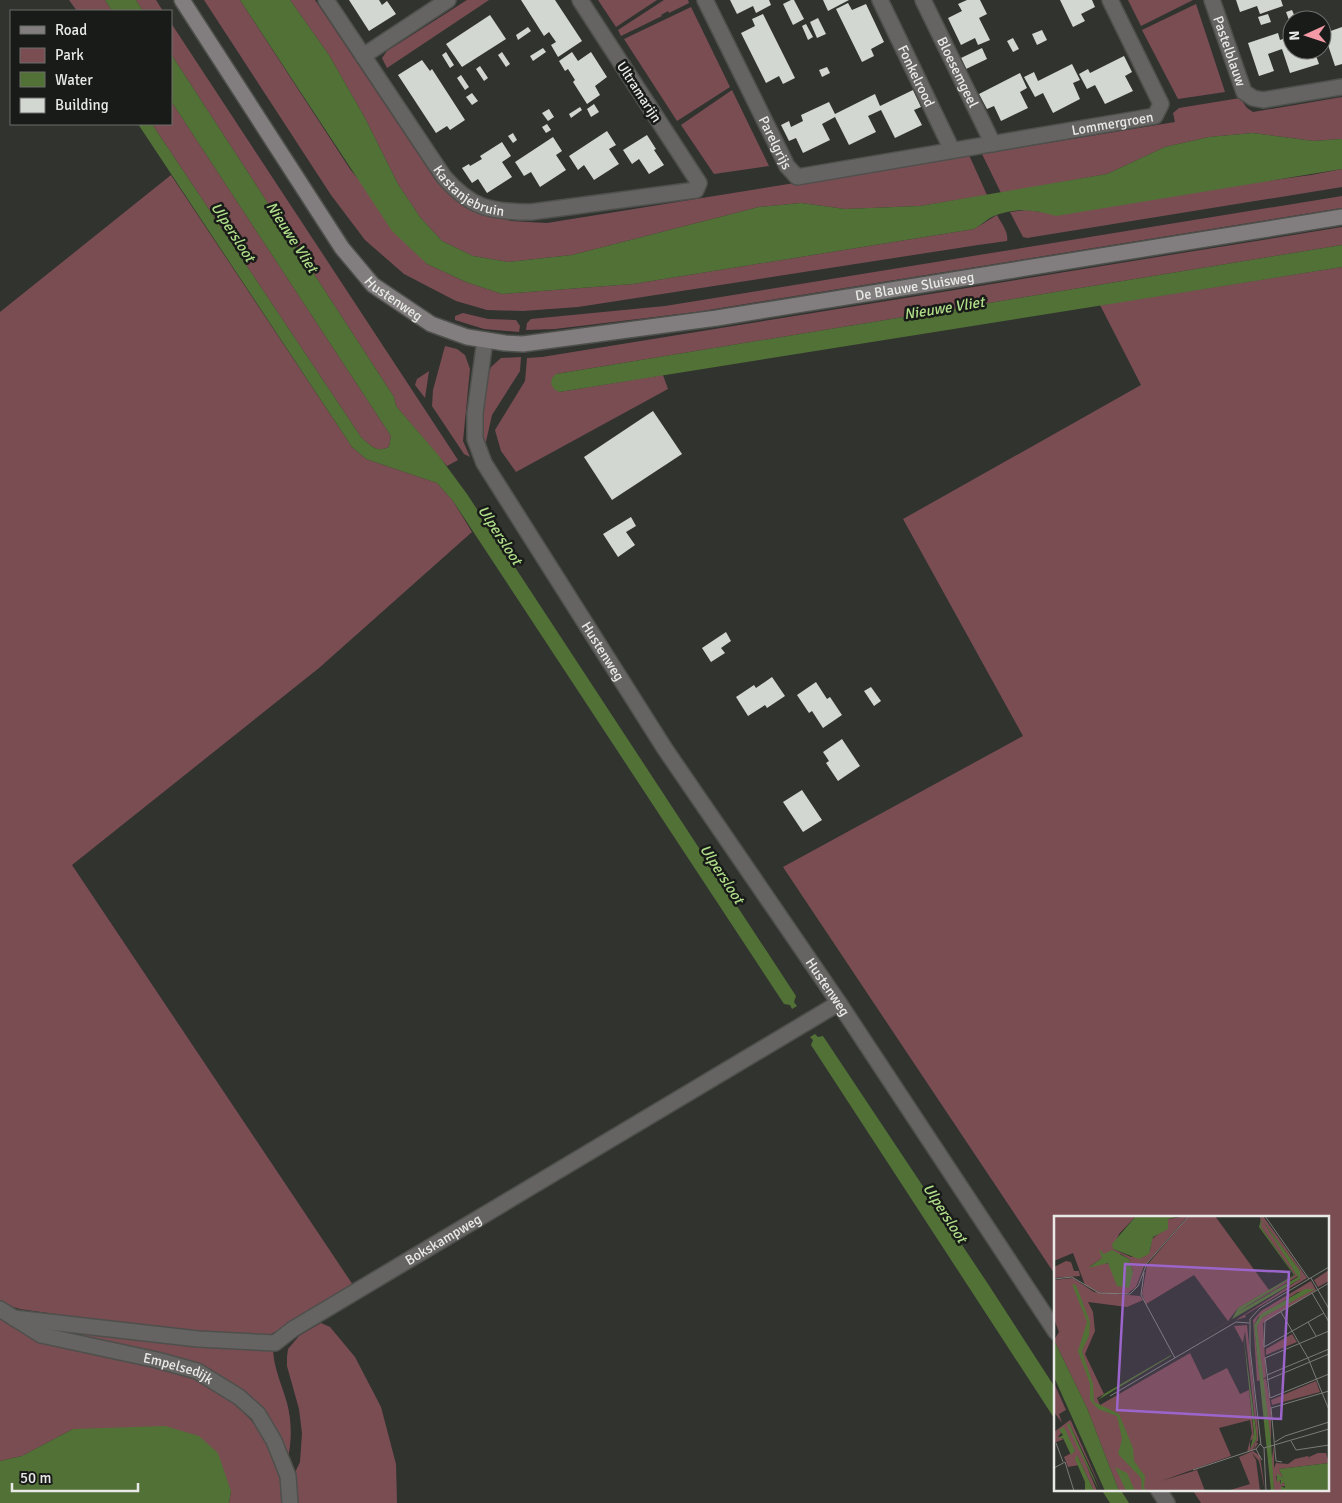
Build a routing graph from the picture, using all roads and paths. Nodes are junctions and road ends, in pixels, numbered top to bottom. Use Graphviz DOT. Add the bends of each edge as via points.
graph roads {
  1 [pos="182,0"];
  2 [pos="326,0"];
  3 [pos="448,0"];
  4 [pos="580,0"];
  5 [pos="705,0"];
  6 [pos="880,0"];
  7 [pos="923,0"];
  8 [pos="1110,0"];
  9 [pos="1212,0"];
  10 [pos="363,56"];
  11 [pos="1342,87"];
  12 [pos="993,144"];
  13 [pos="973,147"];
  14 [pos="952,150"];
  15 [pos="699,183"];
  16 [pos="1342,217"];
  17 [pos="485,340"];
  18 [pos="839,1003"];
  19 [pos="0,1309"];
  20 [pos="14,1318"];
  21 [pos="1054,1329"];
  22 [pos="1159,1490"];
  23 [pos="290,1503"];
  24 [pos="1167,1503"];
  1 -- 17 [label="main road, Hustenweg" via="342,248 373,285 431,324"];
  2 -- 10 [label="street, Kastanjebruin"];
  3 -- 10 [label="street"];
  4 -- 15 [label="street, Ultramarijn"];
  5 -- 14 [label="street, Parelgrijs" via="787,166 798,177"];
  6 -- 14 [label="street, Fonkelrood"];
  7 -- 12 [label="street, Bloesemgeel"];
  8 -- 12 [label="street, Lommergroen" via="1161,104 1155,116"];
  9 -- 11 [label="street, Pastelblauw" via="1244,92 1262,100"];
  10 -- 15 [label="street, Kastanjebruin" via="444,177 457,192 476,204 504,212 531,212 696,190"];
  12 -- 13 [label="street, Lommergroen"];
  13 -- 14 [label="street, Parelgrijs"];
  16 -- 17 [label="main road, De Blauwe Sluisweg" via="717,318 523,344"];
  17 -- 18 [label="street, Hustenweg" via="474,431 484,463 665,749"];
  18 -- 20 [label="street, Bokskampweg" via="275,1343 198,1339"];
  18 -- 21 [label="street, Hustenweg"];
  19 -- 20 [label="street, Empelsedijk"];
  20 -- 23 [label="street, Empelsedijk" via="41,1335 197,1371 239,1398 258,1414 274,1442 288,1476"];
  22 -- 24 [label="street"];
}
